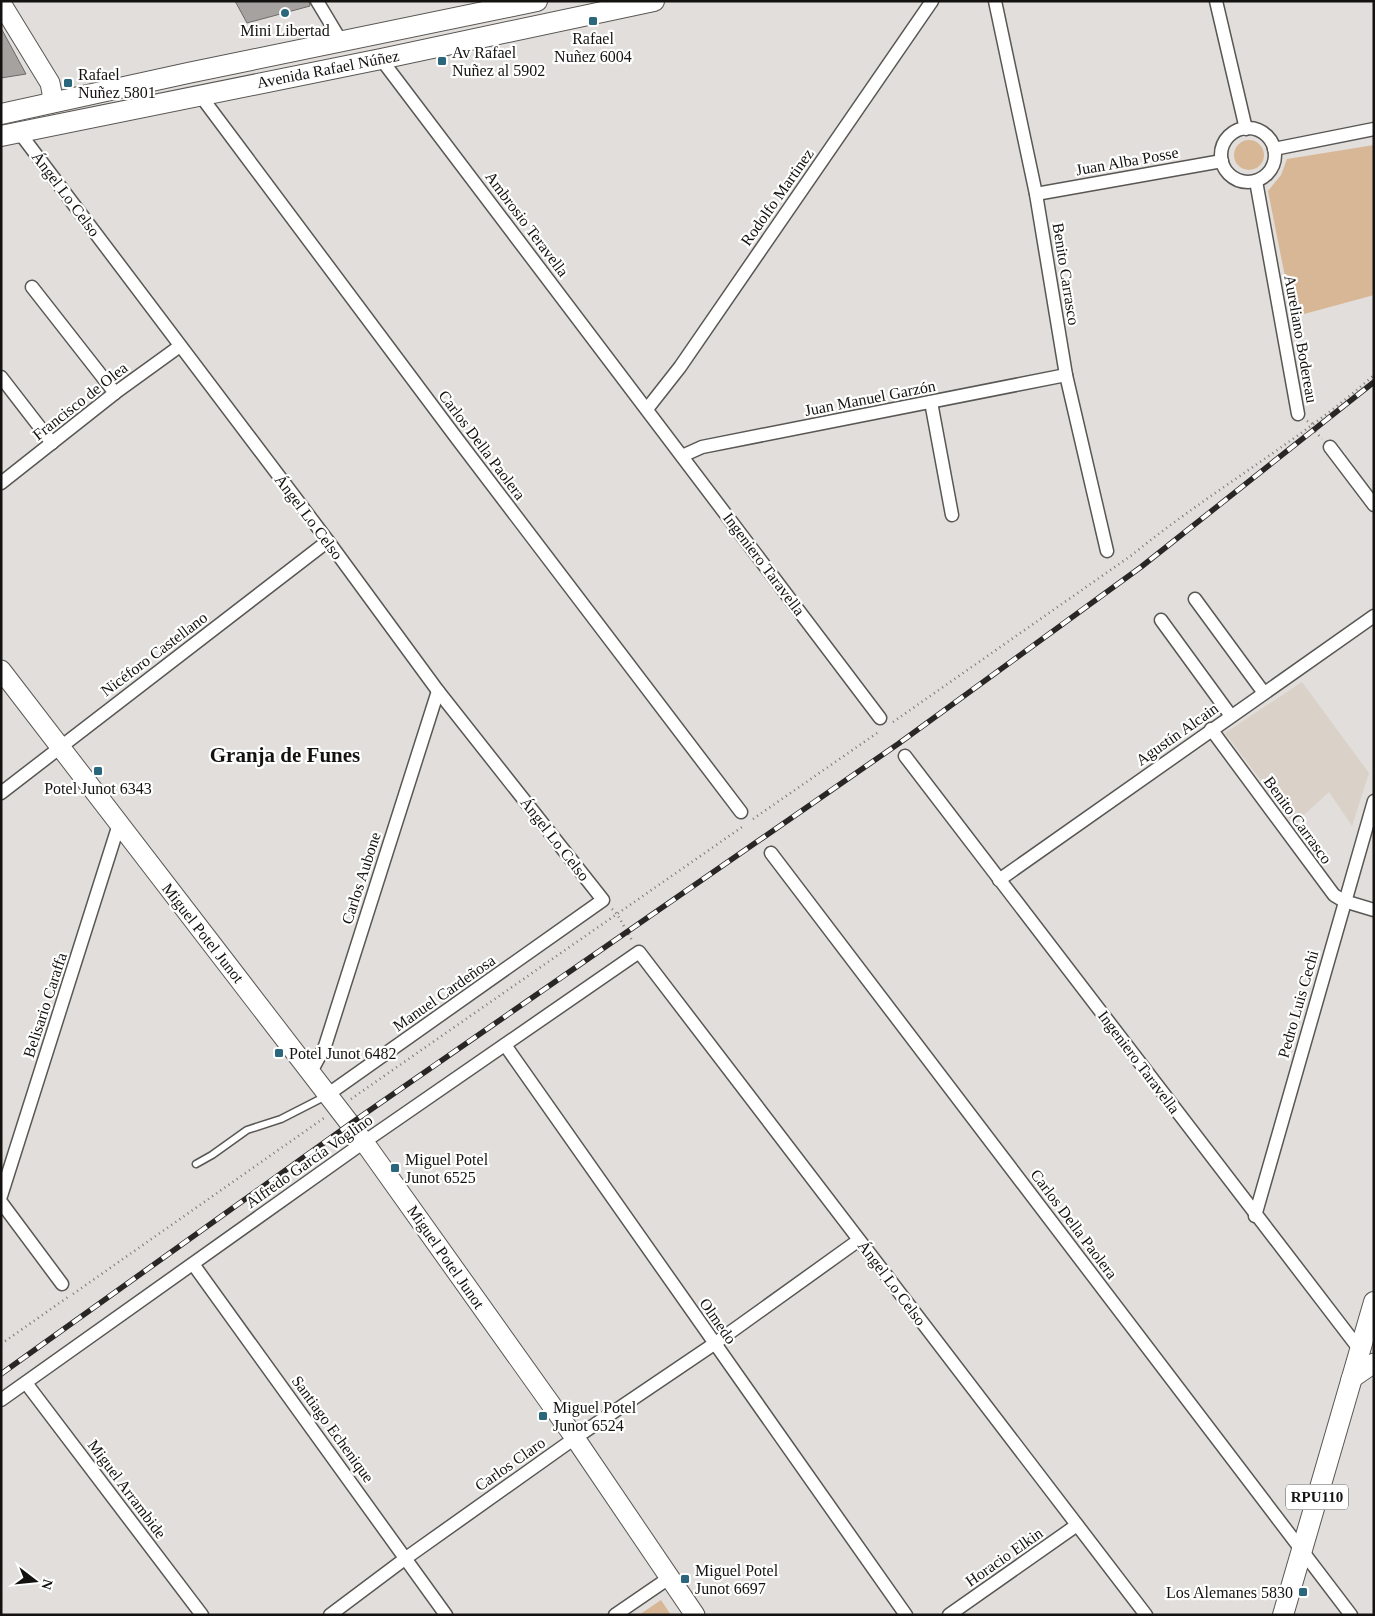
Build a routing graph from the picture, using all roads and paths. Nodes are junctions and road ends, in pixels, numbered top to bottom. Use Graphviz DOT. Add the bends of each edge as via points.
graph roads {
  1 [pos="317,1"];
  2 [pos="536,1"];
  3 [pos="654,1"];
  4 [pos="932,1"];
  5 [pos="995,1"];
  6 [pos="1216,1"];
  7 [pos="1,3"];
  8 [pos="340,41"];
  9 [pos="380,59"];
  10 [pos="200,95"];
  11 [pos="51,103"];
  12 [pos="1,114"];
  13 [pos="1246,128"];
  14 [pos="1374,130"];
  15 [pos="10,134"];
  16 [pos="1274,149"];
  17 [pos="1222,161"];
  18 [pos="1256,181"];
  19 [pos="1036,194"];
  20 [pos="32,287"];
  21 [pos="180,346"];
  22 [pos="1066,375"];
  23 [pos="1374,375"];
  24 [pos="1,377"];
  25 [pos="115,393"];
  26 [pos="931,402"];
  27 [pos="647,410"];
  28 [pos="1298,414"];
  29 [pos="1313,424"];
  30 [pos="52,443"];
  31 [pos="1330,447"];
  32 [pos="682,456"];
  33 [pos="1,483"];
  34 [pos="1374,505"];
  35 [pos="952,514"];
  36 [pos="328,541"];
  37 [pos="1107,551"];
  38 [pos="1195,599"];
  39 [pos="1374,616"];
  40 [pos="1161,620"];
  41 [pos="1,670"];
  42 [pos="438,691"];
  43 [pos="1264,693"];
  44 [pos="1231,716"];
  45 [pos="880,718"];
  46 [pos="1212,729"];
  47 [pos="60,747"];
  48 [pos="905,756"];
  49 [pos="1,793"];
  50 [pos="1374,801"];
  51 [pos="741,812"];
  52 [pos="119,824"];
  53 [pos="771,853"];
  54 [pos="999,880"];
  55 [pos="603,900"];
  56 [pos="1344,901"];
  57 [pos="1374,910"];
  58 [pos="617,914"];
  59 [pos="639,952"];
  60 [pos="505,1046"];
  61 [pos="311,1072"];
  62 [pos="332,1102"];
  63 [pos="364,1142"];
  64 [pos="196,1164"];
  65 [pos="1,1196"];
  66 [pos="1,1202"];
  67 [pos="1256,1216"];
  68 [pos="859,1240"];
  69 [pos="194,1264"];
  70 [pos="62,1284"];
  71 [pos="1374,1302"];
  72 [pos="1,1344"];
  73 [pos="714,1344"];
  74 [pos="1370,1361"];
  75 [pos="26,1383"];
  76 [pos="1,1400"];
  77 [pos="575,1438"];
  78 [pos="1077,1525"];
  79 [pos="1301,1550"];
  80 [pos="406,1558"];
  81 [pos="669,1578"];
  82 [pos="202,1615"];
  83 [pos="330,1615"];
  84 [pos="446,1615"];
  85 [pos="615,1615"];
  86 [pos="695,1615"];
  87 [pos="906,1615"];
  88 [pos="949,1615"];
  89 [pos="1146,1615"];
  90 [pos="1282,1615"];
  91 [pos="1350,1615"];
  1 -- 8 [label="street"];
  2 -- 8 [label="main road, Avenida Rafael Núñez"];
  3 -- 9 [label="main road, Avenida Rafael Núñez"];
  4 -- 27 [label="street, Rodolfo Martinez"];
  5 -- 19 [label="street, Benito Carrasco"];
  6 -- 13 [label="street"];
  7 -- 11 [label="main road" via="50,83"];
  8 -- 11 [label="main road, Avenida Rafael Núñez"];
  9 -- 10 [label="main road, Avenida Rafael Núñez"];
  9 -- 27 [label="street, Ambrosio Teravella"];
  10 -- 15 [label="main road, Avenida Rafael Núñez"];
  10 -- 51 [label="street, Carlos Della Paolera"];
  11 -- 12 [label="main road, Avenida Rafael Núñez"];
  11 -- 15 [label="main road"];
  13 -- 16 [label="street" via="1261,131"];
  13 -- 17 [label="street" via="1227,139"];
  14 -- 16 [label="street"];
  15 -- 21 [label="street, Ángel Lo Celso"];
  16 -- 18 [label="street" via="1272,168"];
  17 -- 18 [label="street" via="1232,177 1244,182"];
  17 -- 19 [label="street, Juan Alba Posse"];
  18 -- 28 [label="street, Aureliano Bodereau"];
  19 -- 22 [label="street, Benito Carrasco"];
  20 -- 25 [label="street"];
  21 -- 25 [label="street, Francisco de Olea"];
  21 -- 36 [label="street, Ángel Lo Celso"];
  22 -- 26 [label="street, Juan Manuel Garzón"];
  22 -- 37 [label="street, Benito Carrasco"];
  23 -- 29 [label="path"];
  24 -- 30 [label="street"];
  25 -- 30 [label="street, Francisco de Olea"];
  26 -- 32 [label="street, Juan Manuel Garzón" via="702,447"];
  26 -- 35 [label="street"];
  27 -- 32 [label="street, Ingeniero Taravella"];
  28 -- 29 [label="path, Aureliano Bodereau"];
  29 -- 31 [label="path, Aureliano Bodereau" via="1313,429"];
  29 -- 58 [label="path" via="1132,555"];
  30 -- 33 [label="street, Francisco de Olea"];
  31 -- 34 [label="street"];
  32 -- 45 [label="street, Ingeniero Taravella"];
  36 -- 42 [label="street, Ángel Lo Celso"];
  36 -- 47 [label="street, Nicéforo Castellano"];
  38 -- 43 [label="street"];
  39 -- 43 [label="street, Agustín Alcain"];
  40 -- 44 [label="street"];
  41 -- 47 [label="main road, Miguel Potel Junot"];
  42 -- 55 [label="street, Ángel Lo Celso"];
  42 -- 61 [label="street, Carlos Aubone" via="325,1046"];
  43 -- 44 [label="street, Agustín Alcain"];
  44 -- 46 [label="street, Agustín Alcain"];
  46 -- 54 [label="street, Agustín Alcain"];
  46 -- 56 [label="street, Benito Carrasco" via="1327,887"];
  47 -- 49 [label="street, Nicéforo Castellano"];
  47 -- 52 [label="main road, Miguel Potel Junot"];
  48 -- 54 [label="street, Ingeniero Taravella"];
  50 -- 56 [label="street, Pedro Luis Cechi"];
  52 -- 61 [label="main road, Miguel Potel Junot"];
  52 -- 65 [label="street, Belisario Caraffa"];
  53 -- 79 [label="street, Carlos Della Paolera"];
  54 -- 67 [label="street, Ingeniero Taravella"];
  55 -- 58 [label="path"];
  55 -- 62 [label="street, Manuel Cardeñosa"];
  56 -- 57 [label="street, Benito Carrasco"];
  56 -- 67 [label="street, Pedro Luis Cechi"];
  58 -- 59 [label="path"];
  58 -- 62 [label="path"];
  59 -- 60 [label="street, Alfredo García Voglino"];
  59 -- 68 [label="street, Ángel Lo Celso"];
  60 -- 63 [label="street, Alfredo García Voglino"];
  60 -- 73 [label="street, Olmedo"];
  61 -- 62 [label="main road, Miguel Potel Junot"];
  62 -- 63 [label="main road, Miguel Potel Junot"];
  62 -- 64 [label="lane, Manuel Cardeñosa" via="247,1130"];
  62 -- 72 [label="path"];
  63 -- 69 [label="street, Alfredo García Voglino"];
  63 -- 77 [label="main road, Miguel Potel Junot"];
  66 -- 70 [label="street"];
  67 -- 74 [label="street, Ingeniero Taravella"];
  68 -- 73 [label="street, Carlos Claro"];
  68 -- 78 [label="street, Ángel Lo Celso"];
  69 -- 75 [label="street, Alfredo García Voglino"];
  69 -- 80 [label="street, Santiago Echenique"];
  71 -- 74 [label="main road, RPU110"];
  73 -- 77 [label="street, Carlos Claro"];
  73 -- 87 [label="street, Olmedo"];
  74 -- 79 [label="main road, RPU110" via="1351,1380"];
  75 -- 76 [label="street, Alfredo García Voglino"];
  75 -- 82 [label="street, Miguel Arrambide"];
  77 -- 80 [label="street, Carlos Claro"];
  77 -- 81 [label="main road, Miguel Potel Junot"];
  78 -- 88 [label="street, Horacio Elkin"];
  78 -- 89 [label="street, Ángel Lo Celso"];
  79 -- 90 [label="main road, RPU110"];
  79 -- 91 [label="street, Carlos Della Paolera"];
  80 -- 83 [label="street, Carlos Claro"];
  80 -- 84 [label="street, Santiago Echenique"];
  81 -- 85 [label="street"];
  81 -- 86 [label="main road, Miguel Potel Junot"];
}
